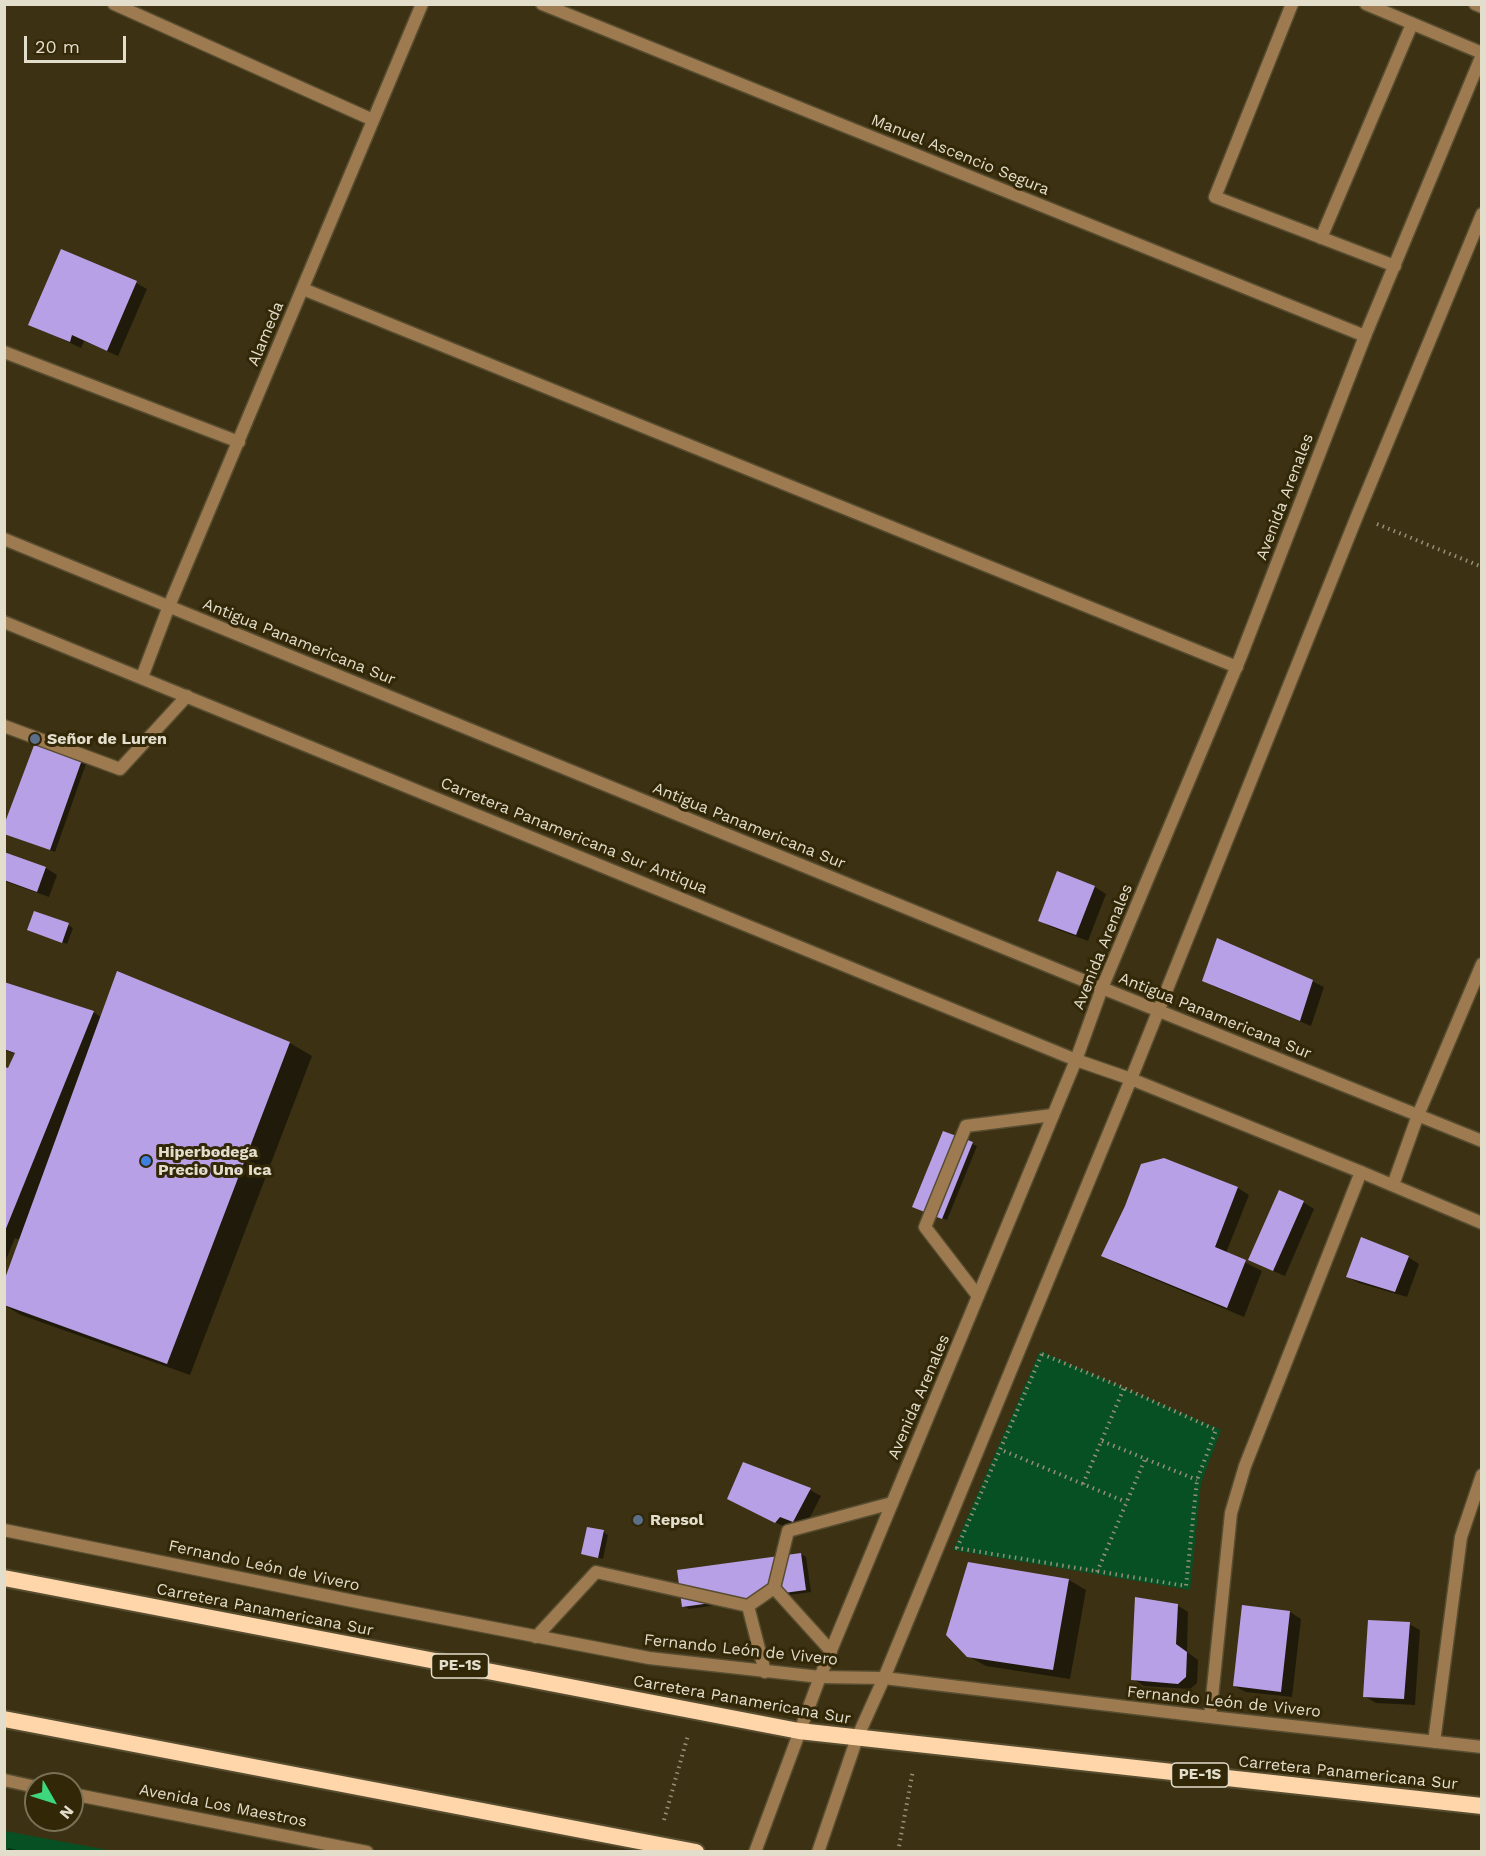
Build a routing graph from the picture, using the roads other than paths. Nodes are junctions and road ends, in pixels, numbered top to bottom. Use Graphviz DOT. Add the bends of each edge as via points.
graph roads {
  1 [pos="114,4"];
  2 [pos="422,4"];
  3 [pos="542,4"];
  4 [pos="1292,4"];
  5 [pos="1366,4"];
  6 [pos="1475,4"];
  7 [pos="1482,7"];
  8 [pos="1412,24"];
  9 [pos="1482,54"];
  10 [pos="373,120"];
  11 [pos="1482,214"];
  12 [pos="1321,238"];
  13 [pos="1395,266"];
  14 [pos="303,288"];
  15 [pos="1365,336"];
  16 [pos="4,352"];
  17 [pos="239,442"];
  18 [pos="4,539"];
  19 [pos="169,606"];
  20 [pos="4,622"];
  21 [pos="1237,668"];
  22 [pos="142,677"];
  23 [pos="187,696"];
  24 [pos="4,726"];
  25 [pos="1482,964"];
  26 [pos="1102,988"];
  27 [pos="1158,1010"];
  28 [pos="1076,1060"];
  29 [pos="1131,1079"];
  30 [pos="1053,1115"];
  31 [pos="1418,1115"];
  32 [pos="1482,1141"];
  33 [pos="1361,1172"];
  34 [pos="1393,1185"];
  35 [pos="1482,1224"];
  36 [pos="978,1296"];
  37 [pos="1482,1475"];
  38 [pos="892,1503"];
  39 [pos="4,1530"];
  40 [pos="4,1578"];
  41 [pos="774,1588"];
  42 [pos="748,1606"];
  43 [pos="536,1637"];
  44 [pos="831,1651"];
  45 [pos="765,1672"];
  46 [pos="820,1677"];
  47 [pos="884,1678"];
  48 [pos="1210,1718"];
  49 [pos="4,1719"];
  50 [pos="799,1731"];
  51 [pos="857,1738"];
  52 [pos="1434,1742"];
  53 [pos="1482,1747"];
  54 [pos="4,1780"];
  55 [pos="24,1784"];
  56 [pos="84,1796"];
  57 [pos="1482,1806"];
  58 [pos="367,1851"];
  59 [pos="696,1851"];
  60 [pos="755,1851"];
  61 [pos="818,1851"];
  1 -- 10 [label="street"];
  2 -- 10 [label="street, Alameda"];
  3 -- 15 [label="street, Manuel Ascencio Segura"];
  4 -- 12 [label="street" via="1215,197"];
  5 -- 8 [label="street"];
  6 -- 7 [label="street"];
  8 -- 9 [label="street"];
  8 -- 12 [label="street"];
  9 -- 13 [label="street, Avenida Arenales"];
  10 -- 14 [label="street, Alameda"];
  11 -- 27 [label="street"];
  12 -- 13 [label="street"];
  13 -- 15 [label="street, Avenida Arenales"];
  14 -- 17 [label="street, Alameda"];
  14 -- 21 [label="street"];
  15 -- 21 [label="street, Avenida Arenales"];
  16 -- 17 [label="street"];
  17 -- 19 [label="street, Alameda"];
  18 -- 19 [label="street, Antigua Panamericana Sur"];
  19 -- 22 [label="street, Alameda"];
  19 -- 26 [label="street, Antigua Panamericana Sur"];
  20 -- 22 [label="street, Carretera Panamericana Sur Antiqua"];
  21 -- 26 [label="street, Avenida Arenales"];
  22 -- 23 [label="street, Carretera Panamericana Sur Antiqua"];
  23 -- 24 [label="street" via="120,769"];
  23 -- 28 [label="street, Carretera Panamericana Sur Antiqua"];
  25 -- 31 [label="street"];
  26 -- 27 [label="street, Antigua Panamericana Sur"];
  26 -- 28 [label="street, Avenida Arenales"];
  27 -- 29 [label="street"];
  27 -- 31 [label="street, Antigua Panamericana Sur"];
  28 -- 29 [label="street, Carretera Panamericana Sur Antiqua"];
  28 -- 30 [label="street, Avenida Arenales"];
  29 -- 33 [label="street, Carretera Panamericana Sur Antiqua"];
  29 -- 47 [label="street"];
  30 -- 36 [label="street, Avenida Arenales"];
  30 -- 36 [label="street" via="966,1126 925,1227"];
  31 -- 32 [label="street, Antigua Panamericana Sur"];
  31 -- 34 [label="street"];
  33 -- 34 [label="street, Carretera Panamericana Sur Antiqua"];
  33 -- 48 [label="street" via="1245,1466 1231,1513"];
  34 -- 35 [label="street, Carretera Panamericana Sur Antiqua"];
  36 -- 38 [label="street, Avenida Arenales"];
  37 -- 52 [label="street" via="1461,1537"];
  38 -- 41 [label="street" via="788,1531"];
  38 -- 44 [label="street, Avenida Arenales"];
  39 -- 43 [label="street, Fernando León de Vivero"];
  40 -- 50 [label="highway, Carretera Panamericana Sur / PE-1S"];
  41 -- 42 [label="street"];
  41 -- 44 [label="street"];
  42 -- 43 [label="street" via="596,1572"];
  42 -- 45 [label="street"];
  43 -- 45 [label="street, Fernando León de Vivero" via="649,1658"];
  44 -- 46 [label="street, Avenida Arenales"];
  45 -- 46 [label="street, Fernando León de Vivero"];
  46 -- 47 [label="street, Fernando León de Vivero"];
  46 -- 50 [label="street, Avenida Arenales"];
  47 -- 48 [label="street, Fernando León de Vivero"];
  47 -- 51 [label="street"];
  48 -- 52 [label="street, Fernando León de Vivero"];
  49 -- 59 [label="highway"];
  50 -- 51 [label="highway, Carretera Panamericana Sur / PE-1S"];
  50 -- 60 [label="street, Avenida Arenales"];
  51 -- 57 [label="highway, Carretera Panamericana Sur / PE-1S"];
  51 -- 61 [label="street"];
  52 -- 53 [label="street, Fernando León de Vivero"];
  54 -- 55 [label="street"];
  56 -- 58 [label="street, Avenida Los Maestros"];
}
